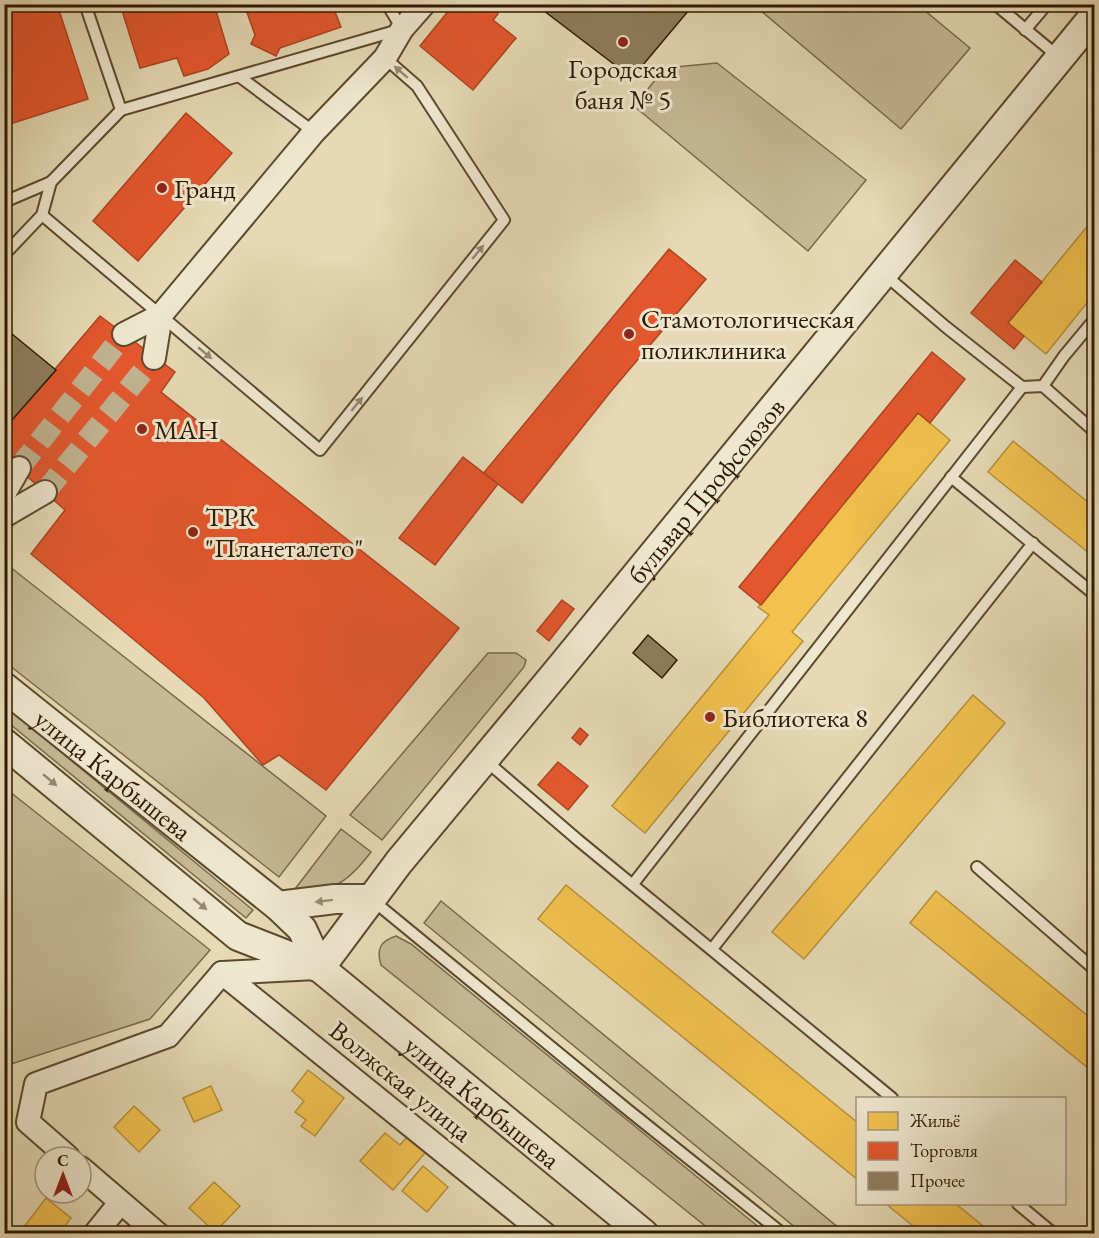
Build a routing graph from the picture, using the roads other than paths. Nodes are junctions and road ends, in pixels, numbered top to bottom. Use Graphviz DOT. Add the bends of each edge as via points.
graph roads {
  1 [pos="85,4"];
  2 [pos="387,4"];
  3 [pos="424,4"];
  4 [pos="994,4"];
  5 [pos="1047,4"];
  6 [pos="1095,16"];
  7 [pos="402,29"];
  8 [pos="1026,30"];
  9 [pos="385,58"];
  10 [pos="1060,58"];
  11 [pos="240,77"];
  12 [pos="121,110"];
  13 [pos="314,132"];
  14 [pos="51,182"];
  15 [pos="4,202"];
  16 [pos="42,214"];
  17 [pos="4,255"];
  18 [pos="884,274"];
  19 [pos="161,315"];
  20 [pos="1095,320"];
  21 [pos="124,334"];
  22 [pos="154,358"];
  23 [pos="1043,386"];
  24 [pos="1022,387"];
  25 [pos="1095,431"];
  26 [pos="19,468"];
  27 [pos="951,477"];
  28 [pos="45,492"];
  29 [pos="4,494"];
  30 [pos="4,516"];
  31 [pos="1033,543"];
  32 [pos="1095,594"];
  33 [pos="4,687"];
  34 [pos="4,743"];
  35 [pos="485,760"];
  36 [pos="977,867"];
  37 [pos="633,884"];
  38 [pos="370,899"];
  39 [pos="278,906"];
  40 [pos="712,949"];
  41 [pos="320,968"];
  42 [pos="1095,969"];
  43 [pos="222,973"];
  44 [pos="891,1097"];
  45 [pos="54,1145"];
  46 [pos="93,1179"];
  47 [pos="120,1203"];
  48 [pos="1020,1205"];
  49 [pos="95,1233"];
  50 [pos="158,1233"];
  51 [pos="545,1233"];
  52 [pos="644,1233"];
  53 [pos="783,1233"];
  54 [pos="1054,1233"];
  1 -- 12 [label="lane"];
  2 -- 7 [label="lane"];
  3 -- 7 [label="street"];
  4 -- 8 [label="lane"];
  5 -- 8 [label="lane"];
  6 -- 10 [label="street, бульвар Профсоюзов"];
  7 -- 9 [label="street"];
  7 -- 11 [label="lane"];
  8 -- 10 [label="lane"];
  9 -- 13 [label="street"];
  19 -- 9 [label="lane, one-way" via="320,450 504,220 417,86"];
  10 -- 18 [label="street, бульвар Профсоюзов"];
  11 -- 12 [label="lane"];
  11 -- 13 [label="lane"];
  12 -- 14 [label="lane"];
  13 -- 19 [label="street"];
  14 -- 15 [label="lane"];
  14 -- 16 [label="lane"];
  16 -- 17 [label="lane"];
  16 -- 19 [label="lane"];
  18 -- 24 [label="lane"];
  18 -- 35 [label="street, бульвар Профсоюзов"];
  19 -- 21 [label="street"];
  19 -- 22 [label="street"];
  20 -- 23 [label="lane"];
  23 -- 24 [label="lane"];
  23 -- 25 [label="lane"];
  24 -- 27 [label="lane"];
  26 -- 29 [label="street"];
  27 -- 31 [label="lane"];
  27 -- 37 [label="lane"];
  28 -- 30 [label="street"];
  31 -- 32 [label="lane"];
  31 -- 40 [label="lane"];
  33 -- 39 [label="street, улица Карбышева"];
  34 -- 41 [label="street, улица Карбышева, one-way" via="238,936"];
  35 -- 37 [label="lane"];
  35 -- 38 [label="street, бульвар Профсоюзов"];
  36 -- 42 [label="lane"];
  37 -- 40 [label="lane"];
  38 -- 39 [label="street, one-way"];
  38 -- 41 [label="street, бульвар Профсоюзов"];
  38 -- 53 [label="lane"];
  39 -- 41 [label="street, улица Карбышева" via="302,929"];
  40 -- 44 [label="lane"];
  41 -- 43 [label="street"];
  41 -- 52 [label="street, улица Карбышева"];
  43 -- 45 [label="street" via="168,1036 36,1084 28,1122"];
  43 -- 51 [label="street, Волжская улица"];
  46 -- 47 [label="street"];
  47 -- 49 [label="street"];
  47 -- 50 [label="street"];
  48 -- 54 [label="lane"];
}
